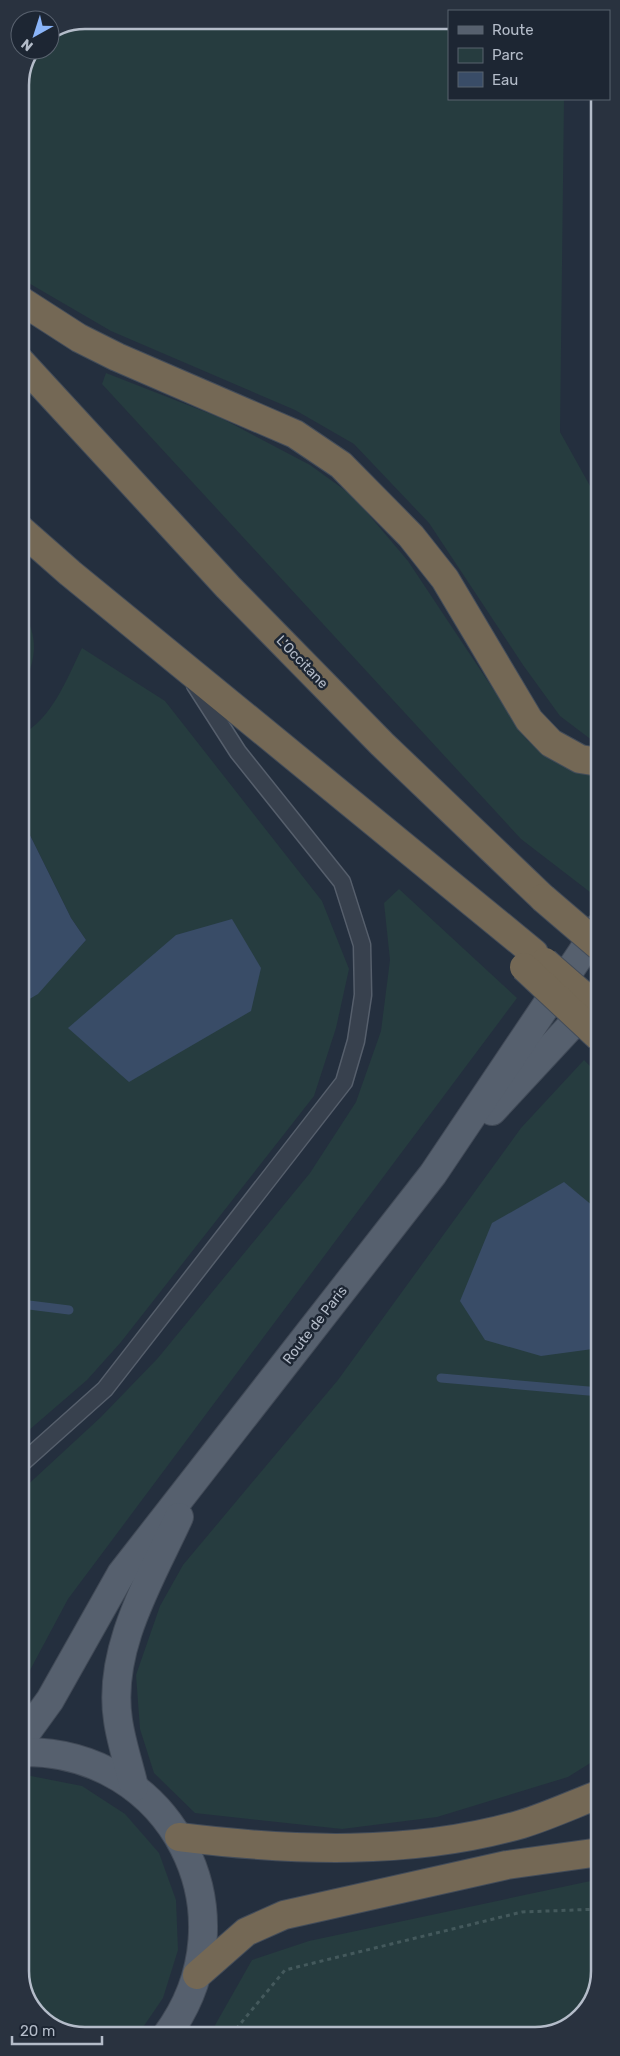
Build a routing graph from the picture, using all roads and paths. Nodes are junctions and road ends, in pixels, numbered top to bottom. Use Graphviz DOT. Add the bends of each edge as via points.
graph roads {
  1 [pos="29,306"];
  2 [pos="29,371"];
  3 [pos="29,537"];
  4 [pos="180,662"];
  5 [pos="591,761"];
  6 [pos="591,939"];
  7 [pos="591,939"];
  8 [pos="529,960"];
  9 [pos="591,1003"];
  10 [pos="591,1004"];
  11 [pos="591,1028"];
  12 [pos="433,1174"];
  13 [pos="29,1457"];
  14 [pos="197,1477"];
  15 [pos="29,1729"];
  16 [pos="29,1753"];
  17 [pos="134,1787"];
  18 [pos="591,1797"];
  19 [pos="179,1837"];
  20 [pos="591,1853"];
  21 [pos="591,1909"];
  22 [pos="198,1974"];
  23 [pos="172,2027"];
  24 [pos="238,2027"];
  1 -- 5 [label="highway" via="79,338 117,357 295,434 341,465 411,536 445,579 529,720 551,743 580,759"];
  2 -- 6 [label="highway, L'Occitane, bridge" via="242,601 382,744 543,898"];
  3 -- 4 [label="highway"];
  4 -- 8 [label="highway" via="362,810"];
  4 -- 13 [label="lane" via="238,752 342,882 362,945 363,995 356,1041 344,1082 105,1389"];
  7 -- 12 [label="main road"];
  8 -- 9 [label="highway, bridge"];
  8 -- 11 [label="highway, bridge"];
  10 -- 12 [label="main road"];
  12 -- 14 [label="main road, Route de Paris"];
  14 -- 15 [label="main road" via="121,1574 50,1700"];
  14 -- 17 [label="main road" via="132,1622 118,1674 118,1718"];
  16 -- 17 [label="main road" via="69,1757 109,1772"];
  17 -- 19 [label="main road" via="156,1807"];
  18 -- 19 [label="highway" via="522,1824 431,1843 252,1846"];
  19 -- 22 [label="main road" via="190,1858 202,1904 203,1936"];
  20 -- 22 [label="highway" via="507,1865 284,1915 246,1932"];
  21 -- 24 [label="path" via="522,1912 285,1970"];
  22 -- 23 [label="main road"];
}
